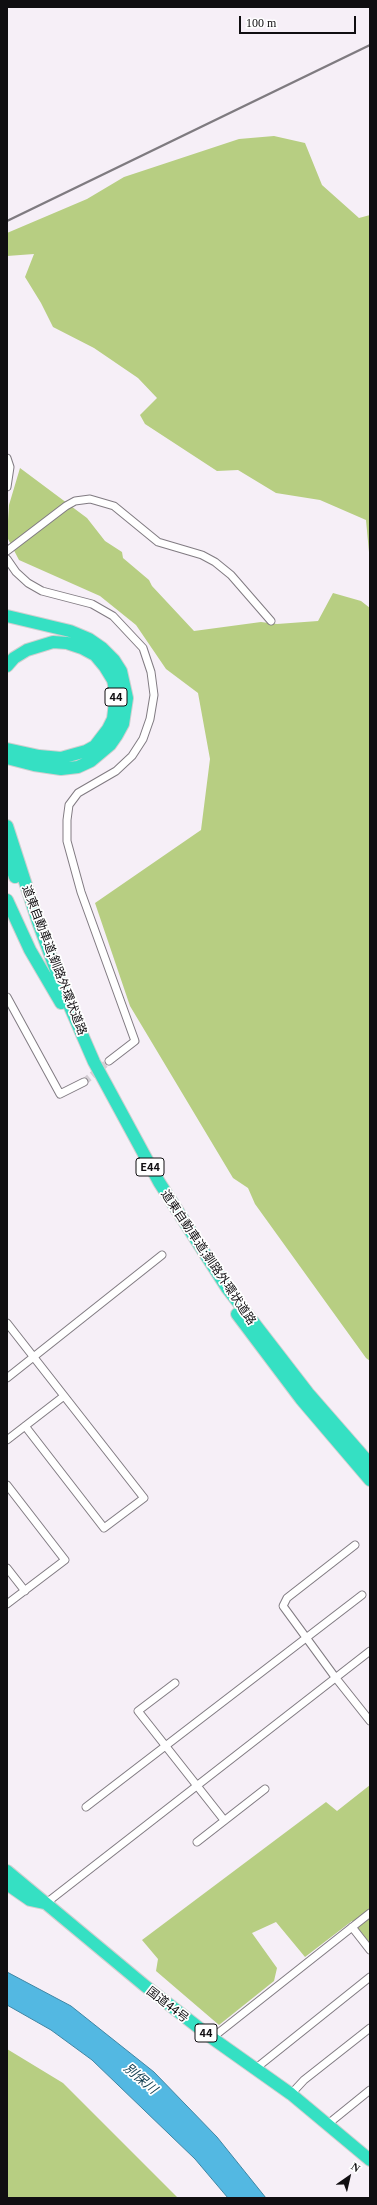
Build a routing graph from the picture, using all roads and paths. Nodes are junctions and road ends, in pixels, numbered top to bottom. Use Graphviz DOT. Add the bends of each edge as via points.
graph roads {
  1 [pos="7,458"];
  2 [pos="7,488"];
  3 [pos="7,551"];
  4 [pos="7,559"];
  5 [pos="7,616"];
  6 [pos="271,621"];
  7 [pos="7,666"];
  8 [pos="7,749"];
  9 [pos="7,758"];
  10 [pos="7,826"];
  11 [pos="7,855"];
  12 [pos="7,900"];
  13 [pos="7,997"];
  14 [pos="61,1003"];
  15 [pos="109,1060"];
  16 [pos="84,1082"];
  17 [pos="162,1255"];
  18 [pos="7,1323"];
  19 [pos="35,1357"];
  20 [pos="7,1378"];
  21 [pos="64,1396"];
  22 [pos="25,1426"];
  23 [pos="7,1440"];
  24 [pos="370,1464"];
  25 [pos="370,1480"];
  26 [pos="7,1485"];
  27 [pos="355,1545"];
  28 [pos="7,1568"];
  29 [pos="25,1591"];
  30 [pos="362,1595"];
  31 [pos="7,1604"];
  32 [pos="307,1637"];
  33 [pos="370,1651"];
  34 [pos="335,1677"];
  35 [pos="175,1683"];
  36 [pos="370,1721"];
  37 [pos="166,1746"];
  38 [pos="197,1785"];
  39 [pos="265,1789"];
  40 [pos="86,1807"];
  41 [pos="224,1820"];
  42 [pos="197,1842"];
  43 [pos="7,1871"];
  44 [pos="7,1884"];
  45 [pos="45,1904"];
  46 [pos="370,1913"];
  47 [pos="352,1927"];
  48 [pos="370,1950"];
  49 [pos="370,1977"];
  50 [pos="370,2028"];
  51 [pos="212,2038"];
  52 [pos="255,2069"];
  53 [pos="370,2090"];
  54 [pos="291,2094"];
  55 [pos="328,2124"];
  56 [pos="370,2160"];
  1 -- 2 [label="street" via="10,468"];
  3 -- 6 [label="street" via="70,503 90,499 114,506 158,542 202,555 215,562 231,575"];
  4 -- 15 [label="street" via="28,583 42,591 92,604 112,616 143,648 151,672 154,695 143,739 132,756 116,771 78,793 69,805 67,820 67,841 81,892 134,1041"];
  5 -- 9 [label="highway" via="70,631 89,639 114,660 121,671 127,698 123,724 117,735 106,750 91,761 78,767 61,769"];
  7 -- 8 [label="highway, 44" via="27,650 53,642 67,643 95,655 113,680 116,694 113,719 108,729 95,746 86,751 61,758"];
  10 -- 24 [label="highway, 道東自動車道;釧路外環状道路 / E44" via="67,1000 94,1062 159,1182 240,1306 308,1392"];
  11 -- 14 [label="highway, 道東自動車道;釧路外環状道路 / E44"];
  12 -- 14 [label="highway" via="30,950"];
  13 -- 16 [label="street" via="60,1094"];
  14 -- 25 [label="highway, 道東自動車道;釧路外環状道路 / E44" via="88,1066 120,1127 188,1244 261,1347"];
  17 -- 19 [label="street"];
  18 -- 19 [label="street"];
  19 -- 20 [label="street"];
  19 -- 21 [label="street"];
  21 -- 22 [label="street"];
  21 -- 22 [label="street" via="144,1498 104,1528"];
  22 -- 23 [label="street"];
  26 -- 29 [label="street" via="65,1560"];
  27 -- 32 [label="street" via="287,1598 283,1606"];
  28 -- 29 [label="street"];
  29 -- 31 [label="street"];
  30 -- 32 [label="street"];
  32 -- 34 [label="street"];
  32 -- 37 [label="street"];
  33 -- 34 [label="street"];
  34 -- 36 [label="street"];
  34 -- 38 [label="street"];
  35 -- 37 [label="street" via="138,1711"];
  37 -- 38 [label="street"];
  37 -- 40 [label="street"];
  38 -- 41 [label="street"];
  38 -- 45 [label="street"];
  39 -- 41 [label="street"];
  41 -- 42 [label="street"];
  43 -- 45 [label="highway, 国道44号 / 44" via="30,1888"];
  44 -- 45 [label="highway, 国道44号 / 44" via="30,1900"];
  45 -- 51 [label="highway, 国道44号 / 44"];
  46 -- 47 [label="street"];
  47 -- 48 [label="street"];
  47 -- 51 [label="street"];
  49 -- 52 [label="street"];
  50 -- 54 [label="street" via="304,2080"];
  51 -- 52 [label="highway, 国道44号 / 44"];
  52 -- 54 [label="highway, 国道44号 / 44"];
  53 -- 55 [label="street"];
  54 -- 55 [label="highway, 国道44号 / 44"];
  55 -- 56 [label="highway, 国道44号 / 44"];
}
